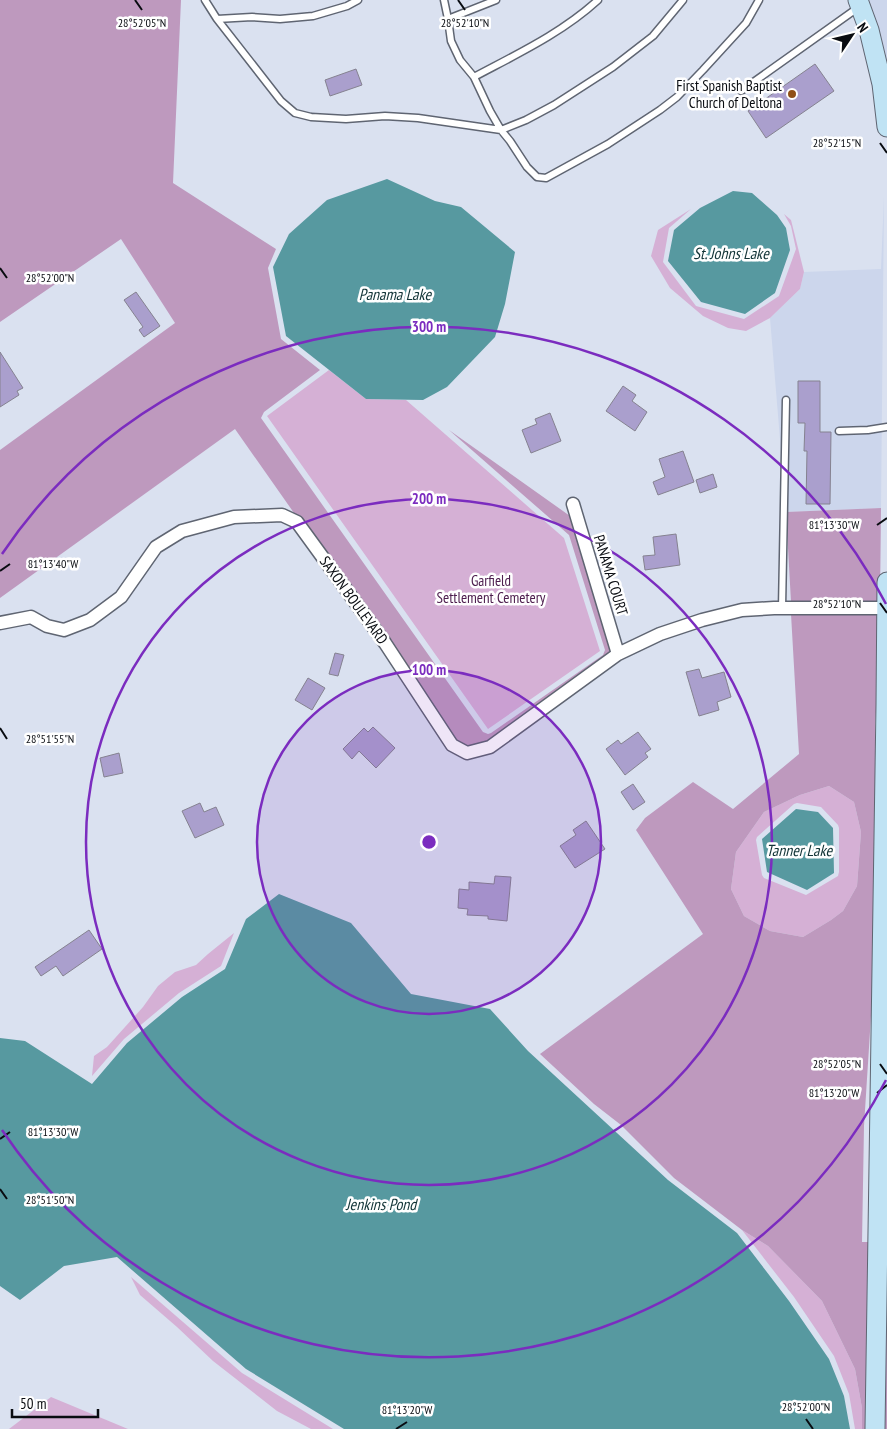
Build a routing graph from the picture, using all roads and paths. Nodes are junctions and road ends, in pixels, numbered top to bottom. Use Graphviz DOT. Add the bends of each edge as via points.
graph roads {
  1 [pos="206,0"];
  2 [pos="358,0"];
  3 [pos="444,0"];
  4 [pos="496,0"];
  5 [pos="598,0"];
  6 [pos="683,0"];
  7 [pos="759,0"];
  8 [pos="859,3"];
  9 [pos="217,19"];
  10 [pos="448,19"];
  11 [pos="474,77"];
  12 [pos="741,91"];
  13 [pos="887,128"];
  14 [pos="501,130"];
  15 [pos="786,400"];
  16 [pos="887,428"];
  17 [pos="839,432"];
  18 [pos="573,504"];
  19 [pos="887,582"];
  20 [pos="782,608"];
  21 [pos="887,608"];
  22 [pos="0,623"];
  23 [pos="618,654"];
  24 [pos="883,1146"];
  25 [pos="882,1254"];
  26 [pos="875,1429"];
  1 -- 9 [label="lane"];
  2 -- 9 [label="lane" via="313,16"];
  3 -- 10 [label="lane"];
  4 -- 10 [label="lane"];
  5 -- 11 [label="lane" via="547,38"];
  6 -- 14 [label="lane" via="653,36 613,67 554,105"];
  7 -- 14 [label="lane" via="746,23 677,97 608,144 552,175 537,177"];
  8 -- 12 [label="lane"];
  8 -- 13 [label="main road" via="882,84"];
  9 -- 14 [label="lane" via="281,101 295,113 346,119 418,118"];
  10 -- 11 [label="lane" via="451,41 460,60"];
  11 -- 14 [label="lane"];
  15 -- 20 [label="lane"];
  16 -- 17 [label="lane"];
  18 -- 23 [label="street, PANAMA COURT"];
  19 -- 21 [label="main road"];
  20 -- 21 [label="street, SAXON BOULEVARD"];
  20 -- 23 [label="street, SAXON BOULEVARD" via="742,610 702,620 660,634"];
  21 -- 24 [label="main road"];
  22 -- 23 [label="street, SAXON BOULEVARD" via="31,617 47,626 64,630 90,620 120,597 156,547 182,531 234,517 282,515 297,522 385,643 452,745 467,753 490,747"];
  24 -- 25 [label="main road"];
  25 -- 26 [label="main road"];
}
